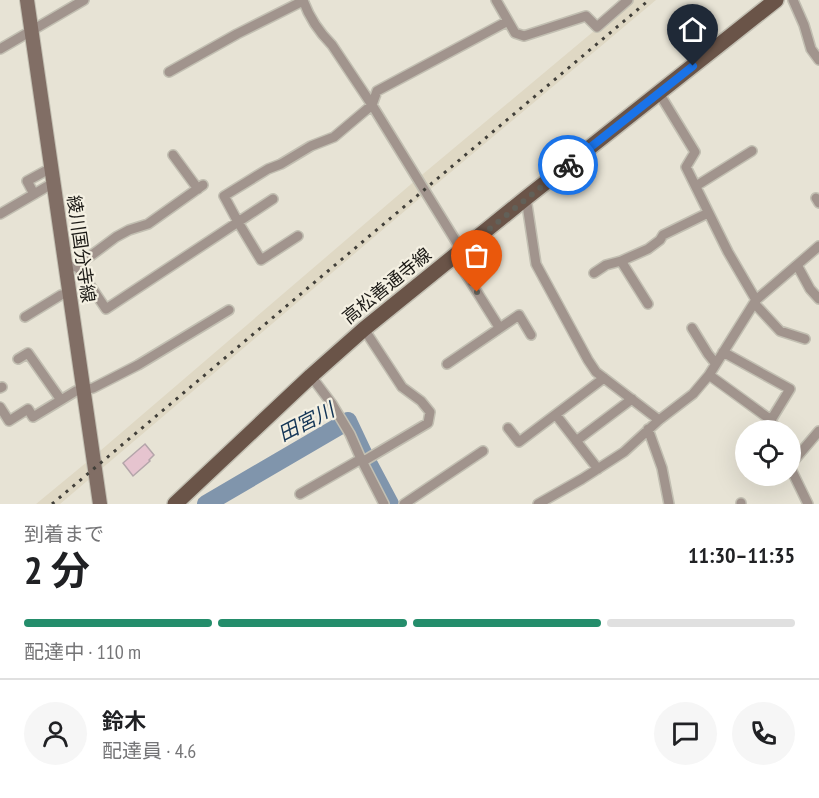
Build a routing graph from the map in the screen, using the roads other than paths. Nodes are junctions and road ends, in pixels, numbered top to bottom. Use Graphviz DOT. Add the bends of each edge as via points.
graph roads {
  1 [pos="27,0"];
  2 [pos="84,0"];
  3 [pos="303,0"];
  4 [pos="496,0"];
  5 [pos="628,0"];
  6 [pos="776,0"];
  7 [pos="793,0"];
  8 [pos="508,21"];
  9 [pos="31,32"];
  10 [pos="0,49"];
  11 [pos="819,60"];
  12 [pos="169,72"];
  13 [pos="659,93"];
  14 [pos="372,105"];
  15 [pos="752,151"];
  16 [pos="173,155"];
  17 [pos="51,168"];
  18 [pos="20,171"];
  19 [pos="27,181"];
  20 [pos="54,185"];
  21 [pos="696,186"];
  22 [pos="34,194"];
  23 [pos="526,198"];
  24 [pos="273,200"];
  25 [pos="708,213"];
  26 [pos="0,214"];
  27 [pos="238,222"];
  28 [pos="298,236"];
  29 [pos="819,246"];
  30 [pos="458,254"];
  31 [pos="621,261"];
  32 [pos="797,265"];
  33 [pos="71,267"];
  34 [pos="594,273"];
  35 [pos="69,293"];
  36 [pos="819,299"];
  37 [pos="755,302"];
  38 [pos="648,304"];
  39 [pos="229,310"];
  40 [pos="25,316"];
  41 [pos="499,327"];
  42 [pos="692,328"];
  43 [pos="364,329"];
  44 [pos="531,335"];
  45 [pos="805,339"];
  46 [pos="723,352"];
  47 [pos="18,359"];
  48 [pos="447,364"];
  49 [pos="716,364"];
  50 [pos="709,375"];
  51 [pos="311,376"];
  52 [pos="604,378"];
  53 [pos="83,389"];
  54 [pos="632,399"];
  55 [pos="61,400"];
  56 [pos="0,407"];
  57 [pos="556,415"];
  58 [pos="659,420"];
  59 [pos="771,420"];
  60 [pos="508,429"];
  61 [pos="648,429"];
  62 [pos="818,434"];
  63 [pos="576,441"];
  64 [pos="483,451"];
  65 [pos="801,453"];
  66 [pos="364,460"];
  67 [pos="598,469"];
  68 [pos="799,486"];
  69 [pos="300,494"];
  70 [pos="555,494"];
  71 [pos="381,503"];
  72 [pos="100,504"];
  73 [pos="175,504"];
  74 [pos="404,504"];
  75 [pos="538,504"];
  76 [pos="561,504"];
  77 [pos="669,504"];
  78 [pos="808,504"];
  1 -- 9 [label="main road, 綾川国分寺線"];
  2 -- 9 [label="street"];
  3 -- 12 [label="street"];
  3 -- 14 [label="street" via="308,15"];
  4 -- 8 [label="street"];
  5 -- 8 [label="street" via="597,27 586,16 524,36 515,33"];
  6 -- 13 [label="main road, 高松善通寺線"];
  7 -- 11 [label="street"];
  8 -- 14 [label="street" via="377,91"];
  9 -- 10 [label="street"];
  9 -- 17 [label="main road, 綾川国分寺線"];
  13 -- 21 [label="street" via="695,152 686,167"];
  13 -- 23 [label="main road, 高松善通寺線"];
  14 -- 27 [label="street" via="334,137 224,196"];
  14 -- 30 [label="street"];
  15 -- 21 [label="street"];
  16 -- 33 [label="street" via="200,187 148,224 116,237"];
  17 -- 19 [label="street"];
  17 -- 20 [label="main road, 綾川国分寺線"];
  18 -- 19 [label="street"];
  19 -- 22 [label="street"];
  20 -- 22 [label="street"];
  20 -- 33 [label="main road, 綾川国分寺線"];
  21 -- 25 [label="street"];
  22 -- 26 [label="street"];
  23 -- 30 [label="main road, 高松善通寺線"];
  23 -- 52 [label="street" via="536,264 588,360"];
  24 -- 27 [label="street"];
  25 -- 31 [label="street" via="663,235 662,245"];
  25 -- 37 [label="street"];
  27 -- 28 [label="street" via="261,260"];
  27 -- 33 [label="street" via="106,309"];
  29 -- 32 [label="street"];
  30 -- 41 [label="street"];
  30 -- 43 [label="main road, 高松善通寺線"];
  31 -- 34 [label="street"];
  31 -- 38 [label="street"];
  32 -- 36 [label="street"];
  32 -- 37 [label="street"];
  33 -- 35 [label="main road, 綾川国分寺線"];
  35 -- 40 [label="street"];
  35 -- 53 [label="main road, 綾川国分寺線"];
  37 -- 45 [label="street" via="780,331"];
  37 -- 46 [label="street"];
  39 -- 53 [label="street" via="138,365"];
  41 -- 44 [label="street" via="519,315"];
  41 -- 48 [label="street"];
  42 -- 49 [label="street"];
  43 -- 51 [label="main road, 高松善通寺線"];
  43 -- 66 [label="street" via="402,387 430,412 428,423"];
  46 -- 49 [label="street"];
  46 -- 59 [label="street" via="790,389"];
  47 -- 55 [label="street" via="28,353"];
  49 -- 50 [label="street"];
  50 -- 58 [label="street" via="693,394"];
  50 -- 59 [label="street"];
  51 -- 66 [label="street"];
  51 -- 73 [label="main road, 高松善通寺線"];
  52 -- 54 [label="street"];
  52 -- 57 [label="street"];
  53 -- 55 [label="street"];
  53 -- 72 [label="main road, 綾川国分寺線"];
  54 -- 58 [label="street"];
  54 -- 63 [label="street"];
  55 -- 56 [label="street" via="33,417 28,409 9,421"];
  57 -- 60 [label="street" via="519,442"];
  57 -- 63 [label="street"];
  58 -- 61 [label="street"];
  61 -- 67 [label="street"];
  61 -- 77 [label="street"];
  62 -- 65 [label="street"];
  63 -- 67 [label="street"];
  64 -- 74 [label="street"];
  66 -- 69 [label="street"];
  66 -- 71 [label="street"];
  67 -- 70 [label="street"];
  68 -- 78 [label="street"];
  70 -- 75 [label="street"];
  70 -- 76 [label="street"];
}
